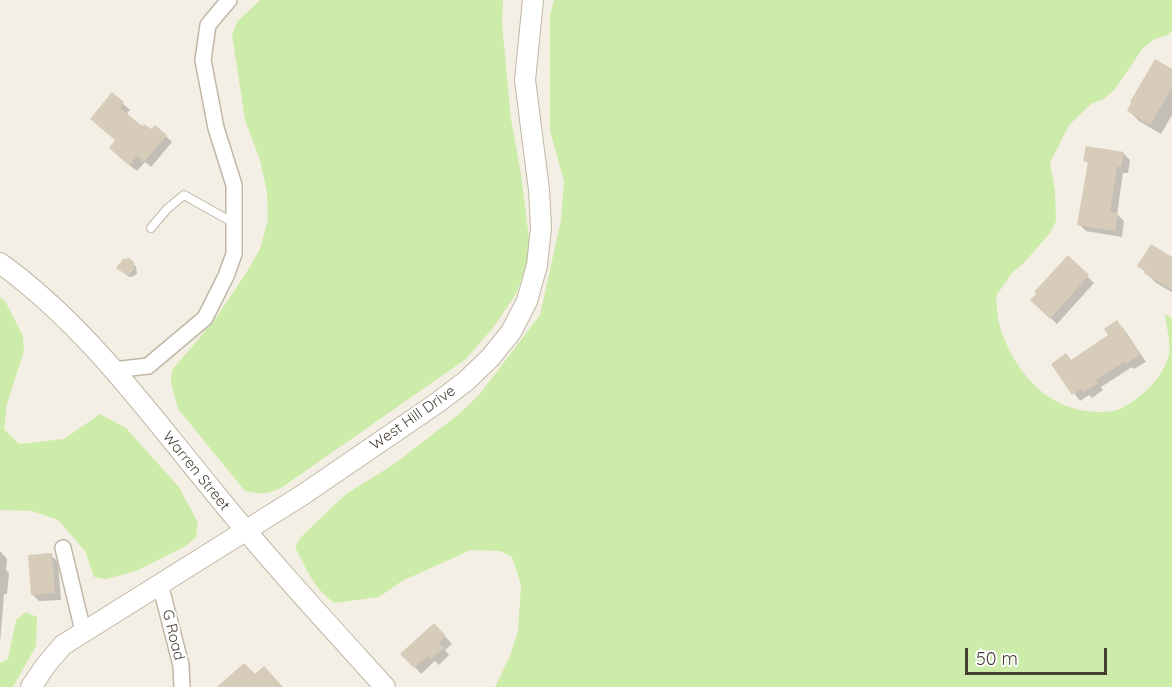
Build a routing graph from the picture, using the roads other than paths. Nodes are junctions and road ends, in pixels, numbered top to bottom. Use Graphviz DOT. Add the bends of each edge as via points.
graph roads {
  1 [pos="229,0"];
  2 [pos="533,0"];
  3 [pos="232,222"];
  4 [pos="151,228"];
  5 [pos="0,263"];
  6 [pos="113,370"];
  7 [pos="246,531"];
  8 [pos="63,548"];
  9 [pos="160,584"];
  10 [pos="83,631"];
  11 [pos="31,687"];
  12 [pos="182,687"];
  13 [pos="385,687"];
  1 -- 3 [label="street" via="208,25 203,60 216,129 234,185"];
  2 -- 7 [label="street, West Hill Drive" via="525,80 541,228 537,265 527,301 511,332 490,358 437,403"];
  3 -- 4 [label="lane" via="184,195"];
  3 -- 6 [label="street" via="234,254 205,318 148,366"];
  5 -- 6 [label="street, Warren Street" via="51,304"];
  6 -- 7 [label="street, Warren Street"];
  7 -- 9 [label="street, West Hill Drive"];
  7 -- 13 [label="street, Warren Street"];
  8 -- 10 [label="street"];
  9 -- 10 [label="street, West Hill Drive"];
  9 -- 12 [label="street, G Road" via="181,665"];
  10 -- 11 [label="street, West Hill Drive" via="63,645"];
}
